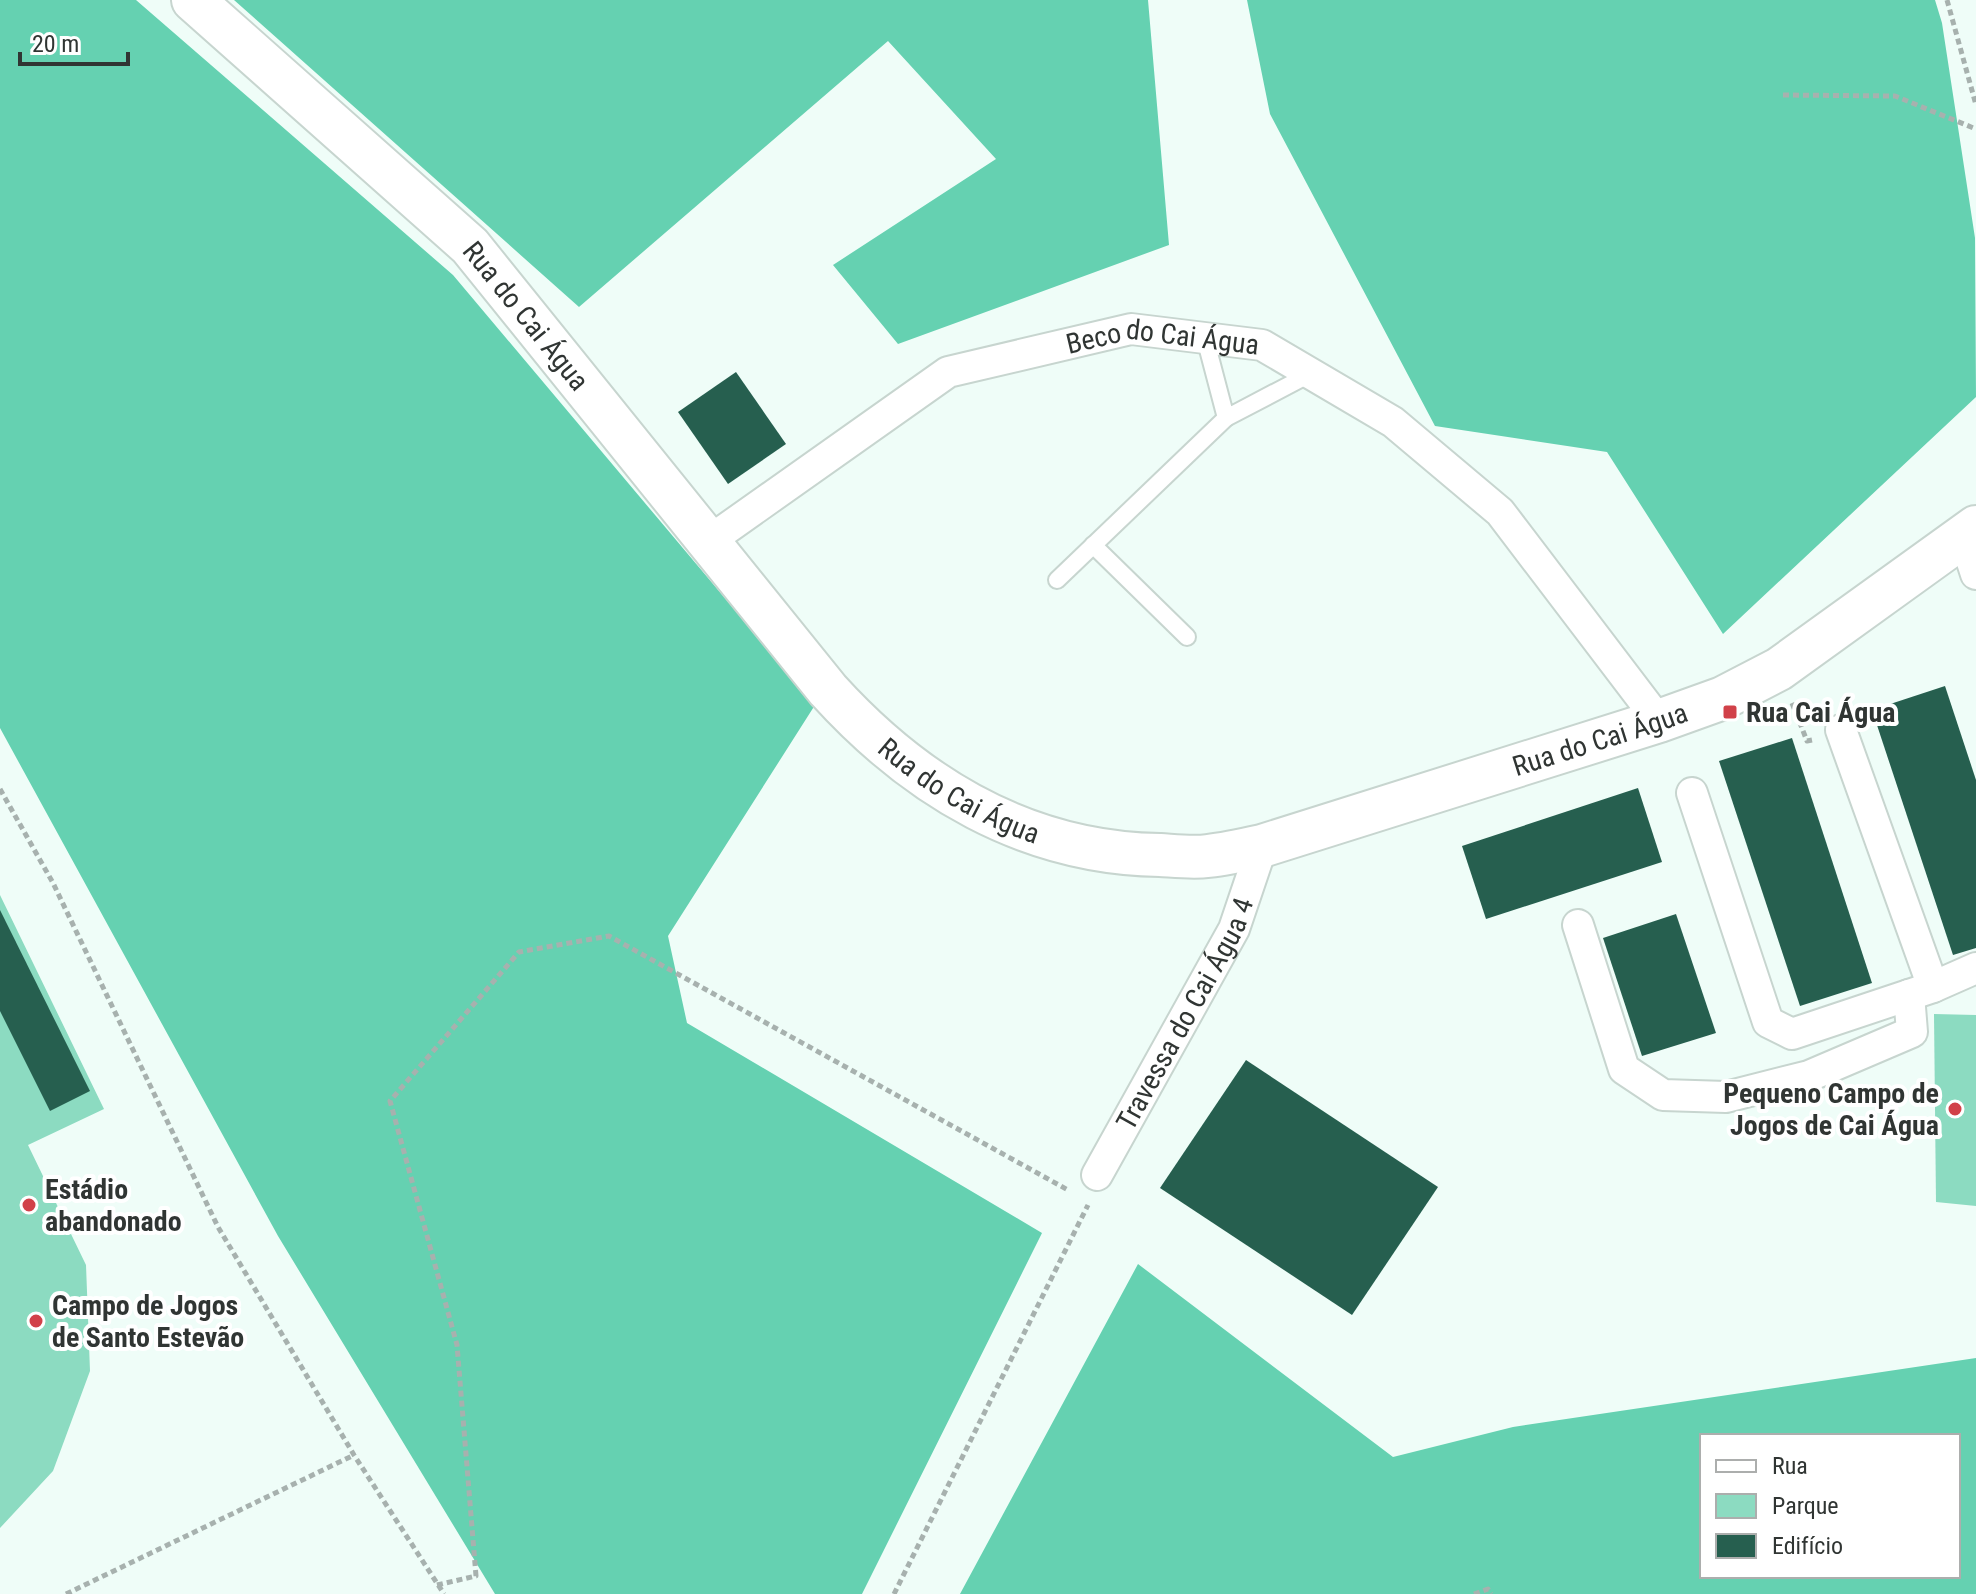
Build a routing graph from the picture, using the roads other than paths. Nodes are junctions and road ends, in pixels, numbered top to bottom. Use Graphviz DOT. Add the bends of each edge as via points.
graph roads {
  1 [pos="193,0"];
  2 [pos="1205,338"];
  3 [pos="1310,374"];
  4 [pos="1226,418"];
  5 [pos="709,541"];
  6 [pos="1093,545"];
  7 [pos="1972,546"];
  8 [pos="1057,580"];
  9 [pos="1187,637"];
  10 [pos="1659,721"];
  11 [pos="1841,730"];
  12 [pos="1692,793"];
  13 [pos="1262,846"];
  14 [pos="1578,925"];
  15 [pos="1976,968"];
  16 [pos="1921,991"];
  17 [pos="1093,1189"];
  1 -- 5 [label="street, Rua do Cai Água" via="470,246"];
  2 -- 3 [label="street, Beco do Cai Água" via="1262,345"];
  2 -- 4 [label="lane"];
  2 -- 5 [label="street, Beco do Cai Água" via="1131,329 948,372"];
  3 -- 4 [label="lane"];
  3 -- 10 [label="street, Beco do Cai Água" via="1393,422 1500,512"];
  4 -- 6 [label="lane"];
  5 -- 13 [label="street, Rua do Cai Água" via="858,723 908,766 974,809 1048,839 1126,855 1206,856"];
  6 -- 8 [label="lane"];
  6 -- 9 [label="lane"];
  7 -- 10 [label="street, Rua do Cai Água" via="1779,669 1723,698"];
  10 -- 13 [label="street, Rua do Cai Água"];
  11 -- 16 [label="street"];
  12 -- 16 [label="street" via="1768,1022 1792,1034"];
  13 -- 17 [label="street, Travessa do Cai Água 4" via="1234,929"];
  14 -- 16 [label="street" via="1624,1069 1663,1095 1726,1097 1809,1076 1912,1032"];
  15 -- 16 [label="street"];
}
